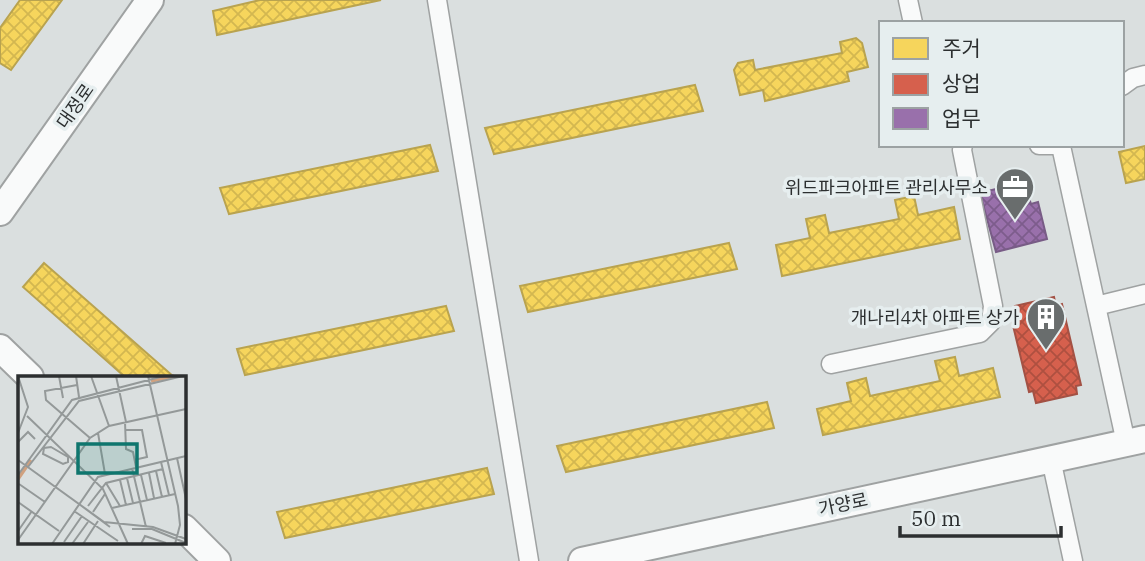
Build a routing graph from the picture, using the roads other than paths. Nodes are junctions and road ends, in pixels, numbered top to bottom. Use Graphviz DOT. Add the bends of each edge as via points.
graph roads {
  1 [pos="150,0"];
  2 [pos="437,0"];
  3 [pos="908,0"];
  4 [pos="913,21"];
  5 [pos="1145,75"];
  6 [pos="1124,85"];
  7 [pos="963,147"];
  8 [pos="1062,147"];
  9 [pos="0,212"];
  10 [pos="1145,294"];
  11 [pos="1096,306"];
  12 [pos="0,348"];
  13 [pos="831,364"];
  14 [pos="29,376"];
  15 [pos="1136,441"];
  16 [pos="1051,459"];
  17 [pos="186,530"];
  18 [pos="217,561"];
  19 [pos="529,561"];
  20 [pos="582,561"];
  21 [pos="1073,561"];
  1 -- 9 [label="street, 대정로"];
  2 -- 19 [label="street"];
  3 -- 4 [label="street"];
  5 -- 6 [label="street"];
  7 -- 13 [label="street" via="993,306 991,322 980,333"];
  8 -- 11 [label="street"];
  10 -- 11 [label="street"];
  11 -- 15 [label="street"];
  12 -- 14 [label="street"];
  15 -- 16 [label="street, 가양로"];
  16 -- 20 [label="street, 가양로"];
  16 -- 21 [label="street"];
  17 -- 18 [label="street"];
}
